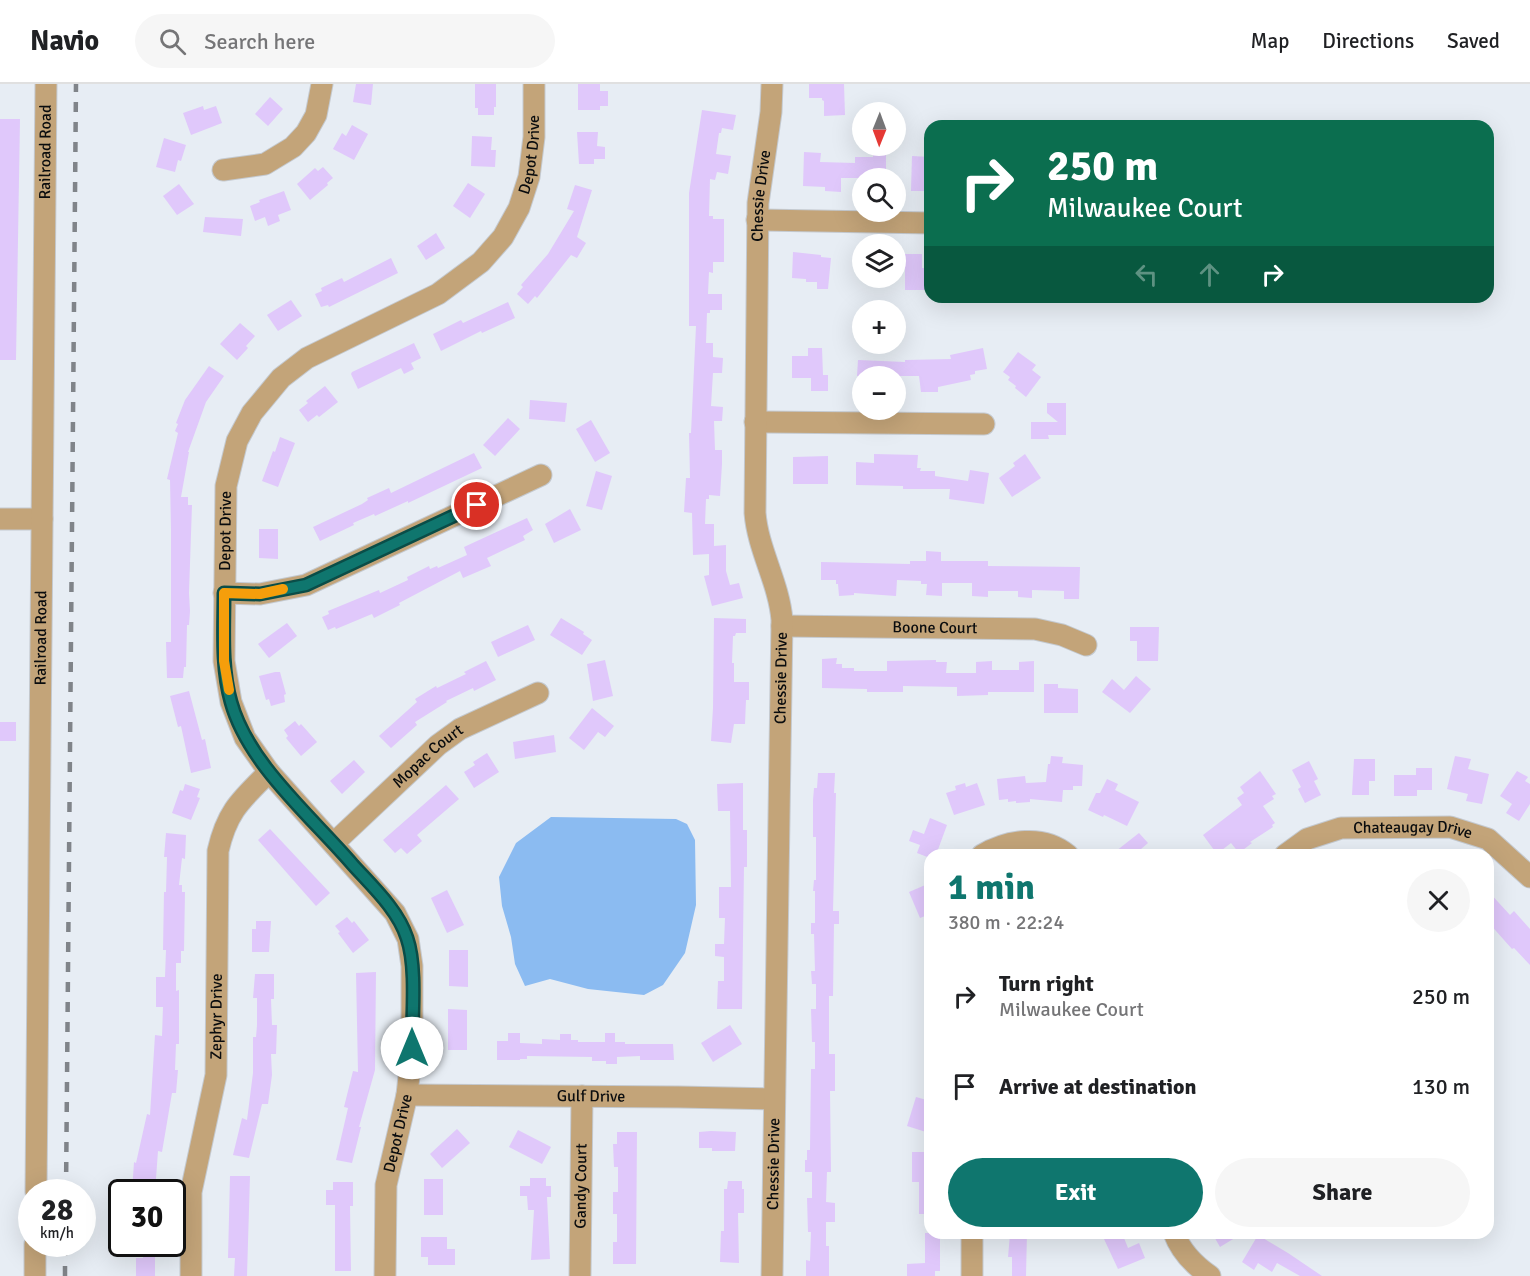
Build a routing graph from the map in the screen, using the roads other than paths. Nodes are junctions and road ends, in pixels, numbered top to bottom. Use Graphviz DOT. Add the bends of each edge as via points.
graph roads {
  1 [pos="46,84"];
  2 [pos="322,84"];
  3 [pos="534,84"];
  4 [pos="772,84"];
  5 [pos="223,170"];
  6 [pos="757,220"];
  7 [pos="924,223"];
  8 [pos="755,422"];
  9 [pos="984,424"];
  10 [pos="541,475"];
  11 [pos="0,519"];
  12 [pos="42,519"];
  13 [pos="224,593"];
  14 [pos="782,626"];
  15 [pos="1086,645"];
  16 [pos="538,693"];
  17 [pos="269,772"];
  18 [pos="334,843"];
  19 [pos="992,849"];
  20 [pos="1060,849"];
  21 [pos="1293,849"];
  22 [pos="1530,877"];
  23 [pos="407,1095"];
  24 [pos="582,1096"];
  25 [pos="774,1099"];
  26 [pos="36,1179"];
  27 [pos="972,1239"];
  28 [pos="1176,1239"];
  29 [pos="35,1257"];
  30 [pos="35,1276"];
  31 [pos="191,1276"];
  32 [pos="385,1276"];
  33 [pos="580,1276"];
  34 [pos="772,1276"];
  35 [pos="972,1276"];
  36 [pos="1210,1276"];
  1 -- 12 [label="street, Railroad Road"];
  2 -- 5 [label="street" via="316,115 293,147 265,164"];
  3 -- 13 [label="street, Depot Drive" via="529,177 519,208 503,237 481,262 438,294 307,358 281,378 252,413 237,441 226,486"];
  4 -- 6 [label="street, Chessie Drive"];
  6 -- 7 [label="street"];
  6 -- 8 [label="street, Chessie Drive"];
  8 -- 9 [label="street"];
  8 -- 14 [label="street, Chessie Drive" via="755,519 780,603"];
  10 -- 13 [label="street" via="306,585 260,594"];
  11 -- 12 [label="street"];
  12 -- 26 [label="street, Railroad Road"];
  13 -- 17 [label="street, Depot Drive" via="224,661 231,702 245,738"];
  14 -- 15 [label="street, Boone Court" via="1035,629"];
  14 -- 25 [label="street, Chessie Drive"];
  16 -- 18 [label="street, Mopac Court" via="460,729 438,745"];
  17 -- 18 [label="street, Depot Drive"];
  17 -- 31 [label="street, Zephyr Drive" via="235,807 222,832 218,851 216,1075 191,1192"];
  18 -- 23 [label="street, Depot Drive" via="395,913 408,939 412,1048"];
  19 -- 20 [label="street" via="1023,841 1042,842"];
  21 -- 22 [label="street, Chateaugay Drive" via="1307,839 1341,828 1450,827 1488,839"];
  23 -- 24 [label="street, Gulf Drive"];
  23 -- 32 [label="street, Depot Drive" via="386,1185"];
  24 -- 25 [label="street, Gulf Drive"];
  24 -- 33 [label="street, Gandy Court"];
  25 -- 34 [label="street, Chessie Drive"];
  27 -- 35 [label="street"];
  28 -- 36 [label="street" via="1193,1264"];
  29 -- 30 [label="street"];
}
